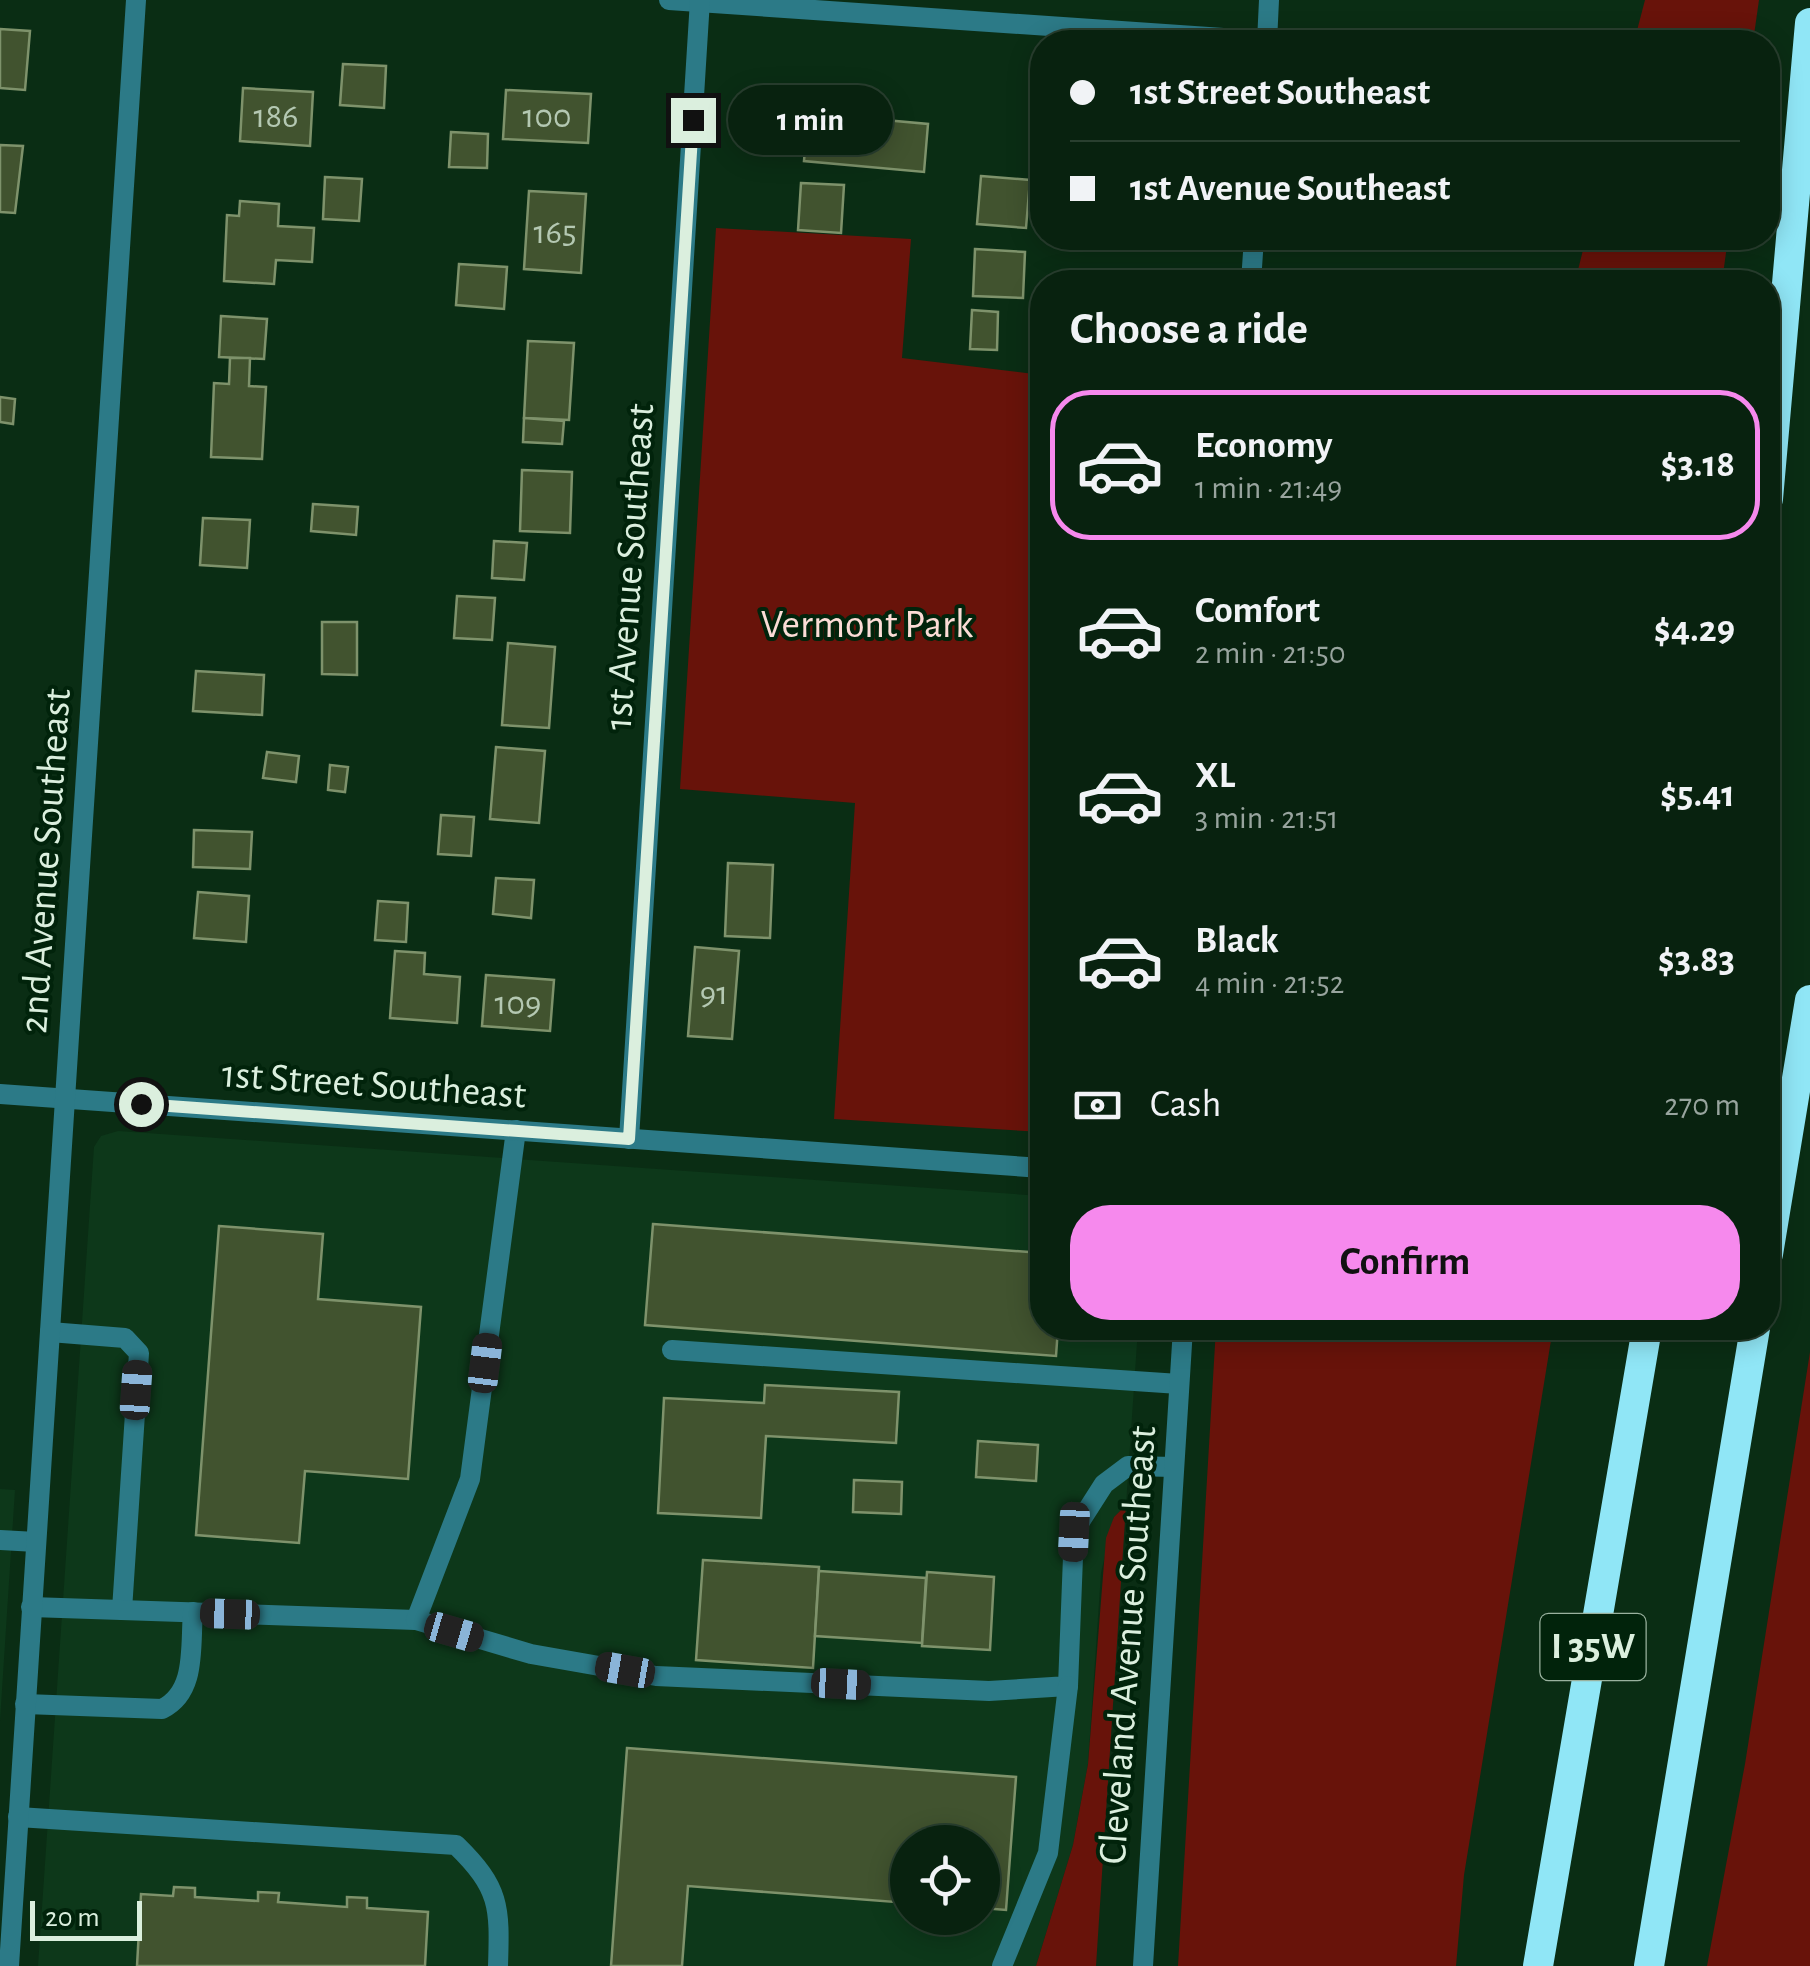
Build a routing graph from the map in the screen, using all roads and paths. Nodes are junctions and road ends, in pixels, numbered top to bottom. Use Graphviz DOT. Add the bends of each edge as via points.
graph roads {
  1 [pos="136,0"];
  2 [pos="669,0"];
  3 [pos="1269,0"];
  4 [pos="700,1"];
  5 [pos="1810,23"];
  6 [pos="1101,30"];
  7 [pos="1268,30"];
  8 [pos="1780,363"];
  9 [pos="1810,1000"];
  10 [pos="0,1094"];
  11 [pos="66,1099"];
  12 [pos="516,1130"];
  13 [pos="629,1139"];
  14 [pos="1030,1167"];
  15 [pos="1780,1181"];
  16 [pos="50,1332"];
  17 [pos="1182,1340"];
  18 [pos="1646,1340"];
  19 [pos="1753,1340"];
  20 [pos="672,1350"];
  21 [pos="1179,1384"];
  22 [pos="1174,1467"];
  23 [pos="0,1540"];
  24 [pos="36,1542"];
  25 [pos="31,1607"];
  26 [pos="122,1610"];
  27 [pos="193,1612"];
  28 [pos="416,1620"];
  29 [pos="1068,1686"];
  30 [pos="25,1704"];
  31 [pos="18,1817"];
  32 [pos="6,1958"];
  33 [pos="498,1966"];
  34 [pos="1002,1966"];
  35 [pos="1143,1966"];
  36 [pos="1538,1966"];
  37 [pos="1648,1966"];
  1 -- 11 [label="street, 2nd Avenue Southeast"];
  2 -- 4 [label="street"];
  3 -- 7 [label="street"];
  4 -- 6 [label="street"];
  4 -- 13 [label="street, 1st Avenue Southeast"];
  5 -- 8 [label="highway"];
  9 -- 15 [label="highway"];
  10 -- 11 [label="street, 1st Street Southeast"];
  11 -- 12 [label="street, 1st Street Southeast"];
  11 -- 16 [label="street, 2nd Avenue Southeast"];
  12 -- 13 [label="street, 1st Street Southeast"];
  12 -- 28 [label="street" via="470,1479"];
  13 -- 14 [label="street, 1st Street Southeast"];
  16 -- 24 [label="street, 2nd Avenue Southeast"];
  16 -- 26 [label="street" via="125,1338 139,1353"];
  17 -- 21 [label="street, Cleveland Avenue Southeast"];
  18 -- 36 [label="highway, I 35W"];
  19 -- 37 [label="highway, I 35W"];
  20 -- 21 [label="street"];
  21 -- 22 [label="street, Cleveland Avenue Southeast"];
  22 -- 29 [label="street" via="1128,1466 1104,1484 1074,1532"];
  22 -- 35 [label="street, Cleveland Avenue Southeast"];
  23 -- 24 [label="street"];
  24 -- 25 [label="street, 2nd Avenue Southeast"];
  25 -- 26 [label="street"];
  25 -- 30 [label="street, 2nd Avenue Southeast"];
  26 -- 27 [label="street"];
  27 -- 28 [label="street"];
  27 -- 30 [label="street" via="187,1682 173,1703 162,1709"];
  28 -- 29 [label="street" via="531,1654 656,1676 989,1691"];
  29 -- 34 [label="street" via="1048,1852"];
  30 -- 31 [label="street, 2nd Avenue Southeast"];
  31 -- 32 [label="street, 2nd Avenue Southeast"];
  31 -- 33 [label="street" via="456,1845 484,1872 500,1906"];
}
